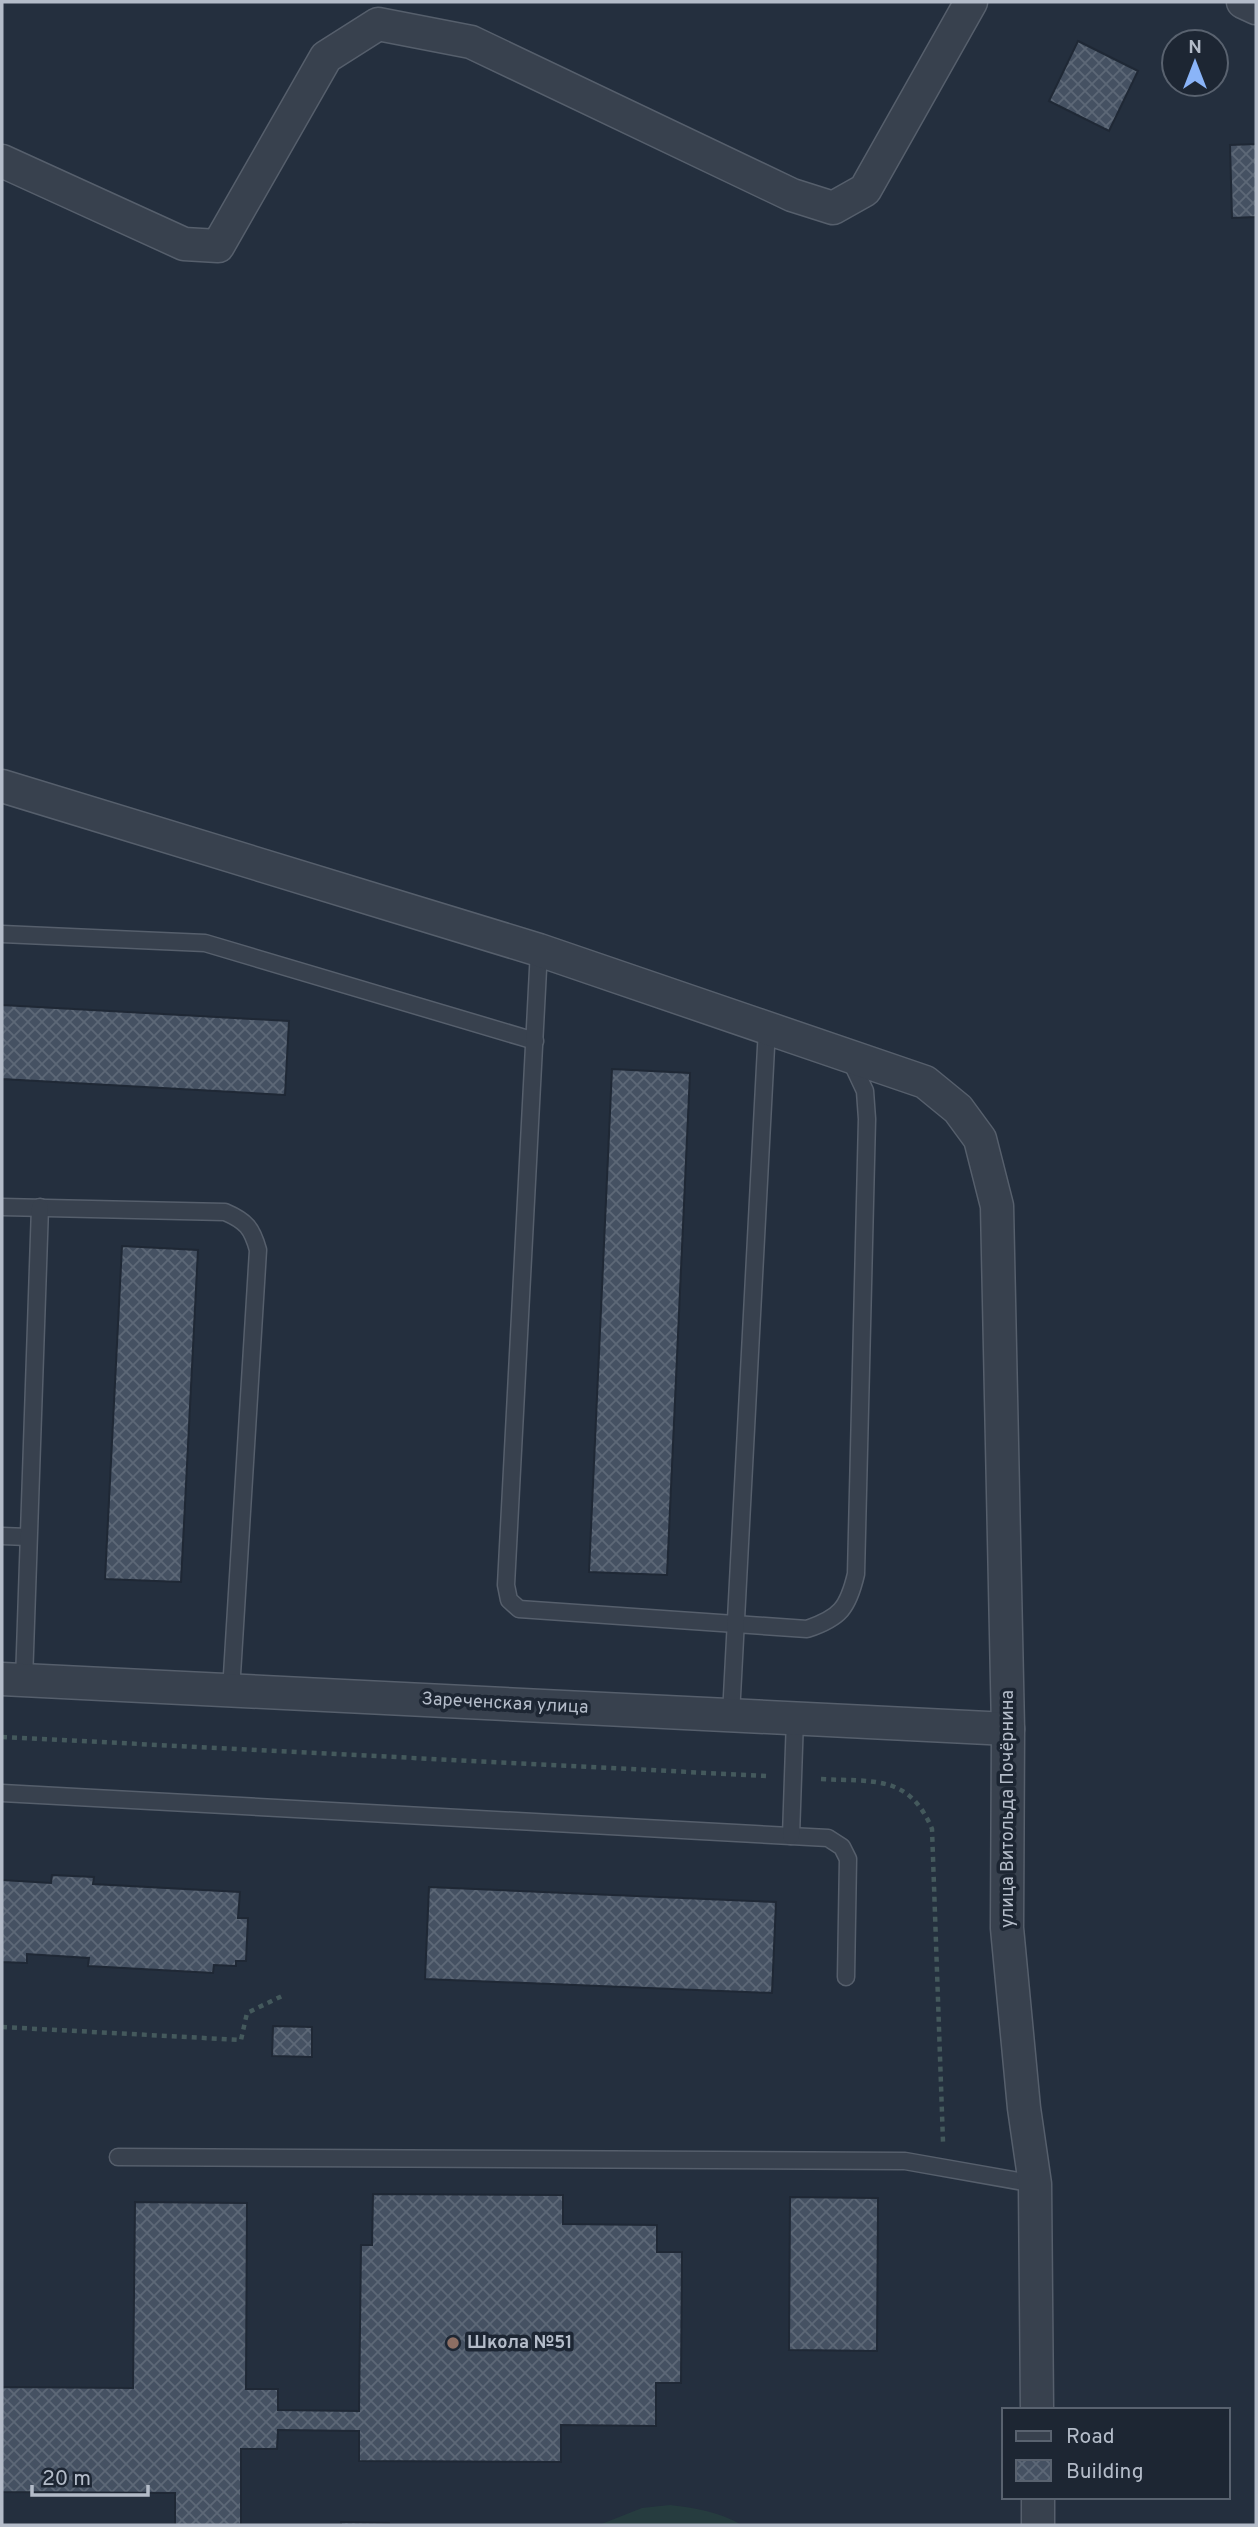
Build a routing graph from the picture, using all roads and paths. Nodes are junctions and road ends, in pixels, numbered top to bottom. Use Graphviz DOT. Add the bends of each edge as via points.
graph roads {
  1 [pos="971,2"];
  2 [pos="1243,2"];
  3 [pos="1256,8"];
  4 [pos="2,161"];
  5 [pos="2,786"];
  6 [pos="2,934"];
  7 [pos="539,950"];
  8 [pos="767,1028"];
  9 [pos="535,1041"];
  10 [pos="847,1055"];
  11 [pos="2,1207"];
  12 [pos="40,1208"];
  13 [pos="2,1536"];
  14 [pos="29,1537"];
  15 [pos="736,1625"];
  16 [pos="13,1680"];
  17 [pos="231,1691"];
  18 [pos="731,1715"];
  19 [pos="795,1718"];
  20 [pos="1008,1729"];
  21 [pos="2,1793"];
  22 [pos="791,1836"];
  23 [pos="846,1977"];
  24 [pos="282,1996"];
  25 [pos="2,2027"];
  26 [pos="118,2157"];
  27 [pos="1035,2184"];
  28 [pos="1037,2408"];
  29 [pos="1038,2499"];
  30 [pos="1038,2525"];
  1 -- 4 [label="street" via="865,190 833,208 792,195 471,42 378,24 326,57 218,246 184,244"];
  2 -- 3 [label="street"];
  5 -- 7 [label="street, улица Витольда Почёрнина"];
  6 -- 9 [label="lane" via="205,943"];
  7 -- 8 [label="street, улица Витольда Почёрнина"];
  7 -- 9 [label="lane"];
  8 -- 10 [label="street, улица Витольда Почёрнина"];
  8 -- 15 [label="lane"];
  9 -- 15 [label="lane" via="506,1585 509,1600 519,1609 534,1612"];
  10 -- 15 [label="lane" via="865,1091 867,1119 856,1574 851,1596 830,1622 807,1629"];
  10 -- 20 [label="street, улица Витольда Почёрнина" via="925,1082 958,1109 980,1139 997,1206"];
  11 -- 12 [label="lane"];
  12 -- 14 [label="lane"];
  12 -- 17 [label="lane" via="225,1212 244,1220 253,1232 258,1250"];
  13 -- 14 [label="lane"];
  14 -- 16 [label="lane"];
  15 -- 18 [label="lane"];
  16 -- 17 [label="street, Зареченская улица"];
  17 -- 18 [label="street, Зареченская улица"];
  18 -- 19 [label="street, Зареченская улица"];
  19 -- 20 [label="street, Зареченская улица"];
  19 -- 22 [label="lane"];
  20 -- 27 [label="street, улица Витольда Почёрнина" via="1007,1928"];
  21 -- 22 [label="lane"];
  22 -- 23 [label="lane" via="828,1838 842,1847 848,1859"];
  24 -- 25 [label="path" via="247,2013 241,2040"];
  26 -- 27 [label="lane" via="905,2161"];
  27 -- 28 [label="street, улица Витольда Почёрнина"];
  29 -- 30 [label="street"];
}
